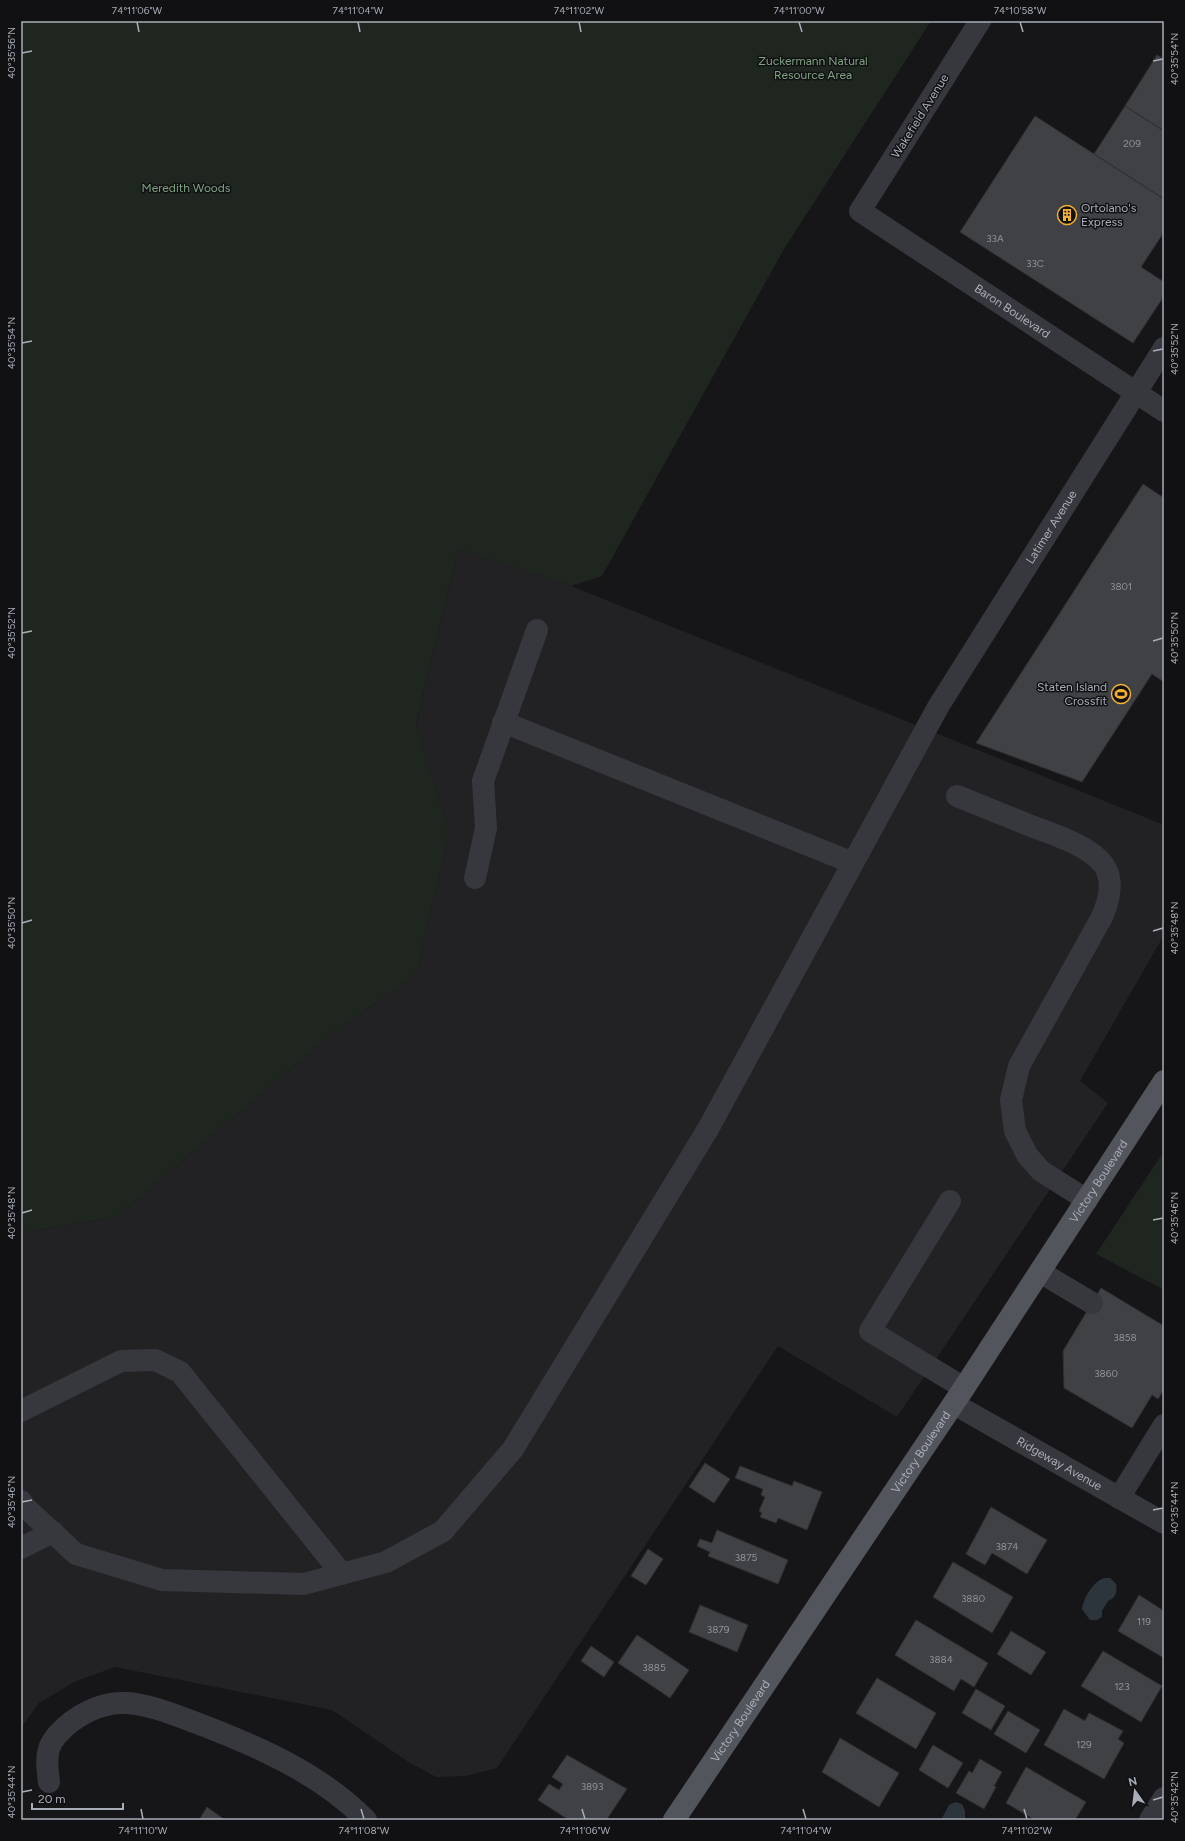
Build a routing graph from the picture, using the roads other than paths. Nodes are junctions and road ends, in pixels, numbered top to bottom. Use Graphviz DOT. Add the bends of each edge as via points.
graph roads {
  1 [pos="980,21"];
  2 [pos="860,211"];
  3 [pos="1164,348"];
  4 [pos="1136,391"];
  5 [pos="1164,411"];
  6 [pos="537,630"];
  7 [pos="503,722"];
  8 [pos="957,796"];
  9 [pos="853,863"];
  10 [pos="475,878"];
  11 [pos="1164,1081"];
  12 [pos="1087,1200"];
  13 [pos="950,1201"];
  14 [pos="1040,1272"];
  15 [pos="1092,1303"];
  16 [pos="959,1396"];
  17 [pos="21,1411"];
  18 [pos="1164,1425"];
  19 [pos="1119,1498"];
  20 [pos="21,1501"];
  21 [pos="1164,1523"];
  22 [pos="53,1532"];
  23 [pos="21,1548"];
  24 [pos="342,1574"];
  25 [pos="49,1782"];
  26 [pos="1164,1798"];
  27 [pos="366,1820"];
  28 [pos="674,1820"];
  29 [pos="1150,1820"];
  1 -- 2 [label="street, Wakefield Avenue"];
  2 -- 4 [label="street, Baron Boulevard"];
  3 -- 4 [label="street, Latimer Avenue"];
  4 -- 5 [label="street, Baron Boulevard"];
  4 -- 9 [label="street, Latimer Avenue" via="938,707"];
  6 -- 7 [label="street"];
  7 -- 9 [label="street"];
  7 -- 10 [label="street" via="483,781 486,828"];
  8 -- 12 [label="street" via="1069,841 1103,865 1109,880 1110,898 1102,916 1019,1066 1011,1100 1015,1131 1027,1155 1041,1171"];
  9 -- 24 [label="street, Latimer Avenue" via="708,1129 513,1449 443,1531 386,1562"];
  11 -- 12 [label="main road, Victory Boulevard"];
  12 -- 14 [label="main road, Victory Boulevard"];
  13 -- 16 [label="street, Ridgeway Avenue" via="870,1331"];
  14 -- 15 [label="street"];
  14 -- 16 [label="main road, Victory Boulevard"];
  16 -- 19 [label="street, Ridgeway Avenue"];
  16 -- 28 [label="main road, Victory Boulevard"];
  17 -- 24 [label="street" via="121,1361 155,1360 180,1372"];
  18 -- 19 [label="street"];
  19 -- 21 [label="street, Ridgeway Avenue"];
  20 -- 22 [label="street, Latimer Avenue"];
  22 -- 23 [label="street"];
  22 -- 24 [label="street, Latimer Avenue" via="76,1554 162,1580 304,1584"];
  25 -- 27 [label="street" via="46,1760 49,1745 63,1728 84,1712 102,1706 126,1703 153,1707 235,1738 336,1792"];
  26 -- 29 [label="street"];
}
